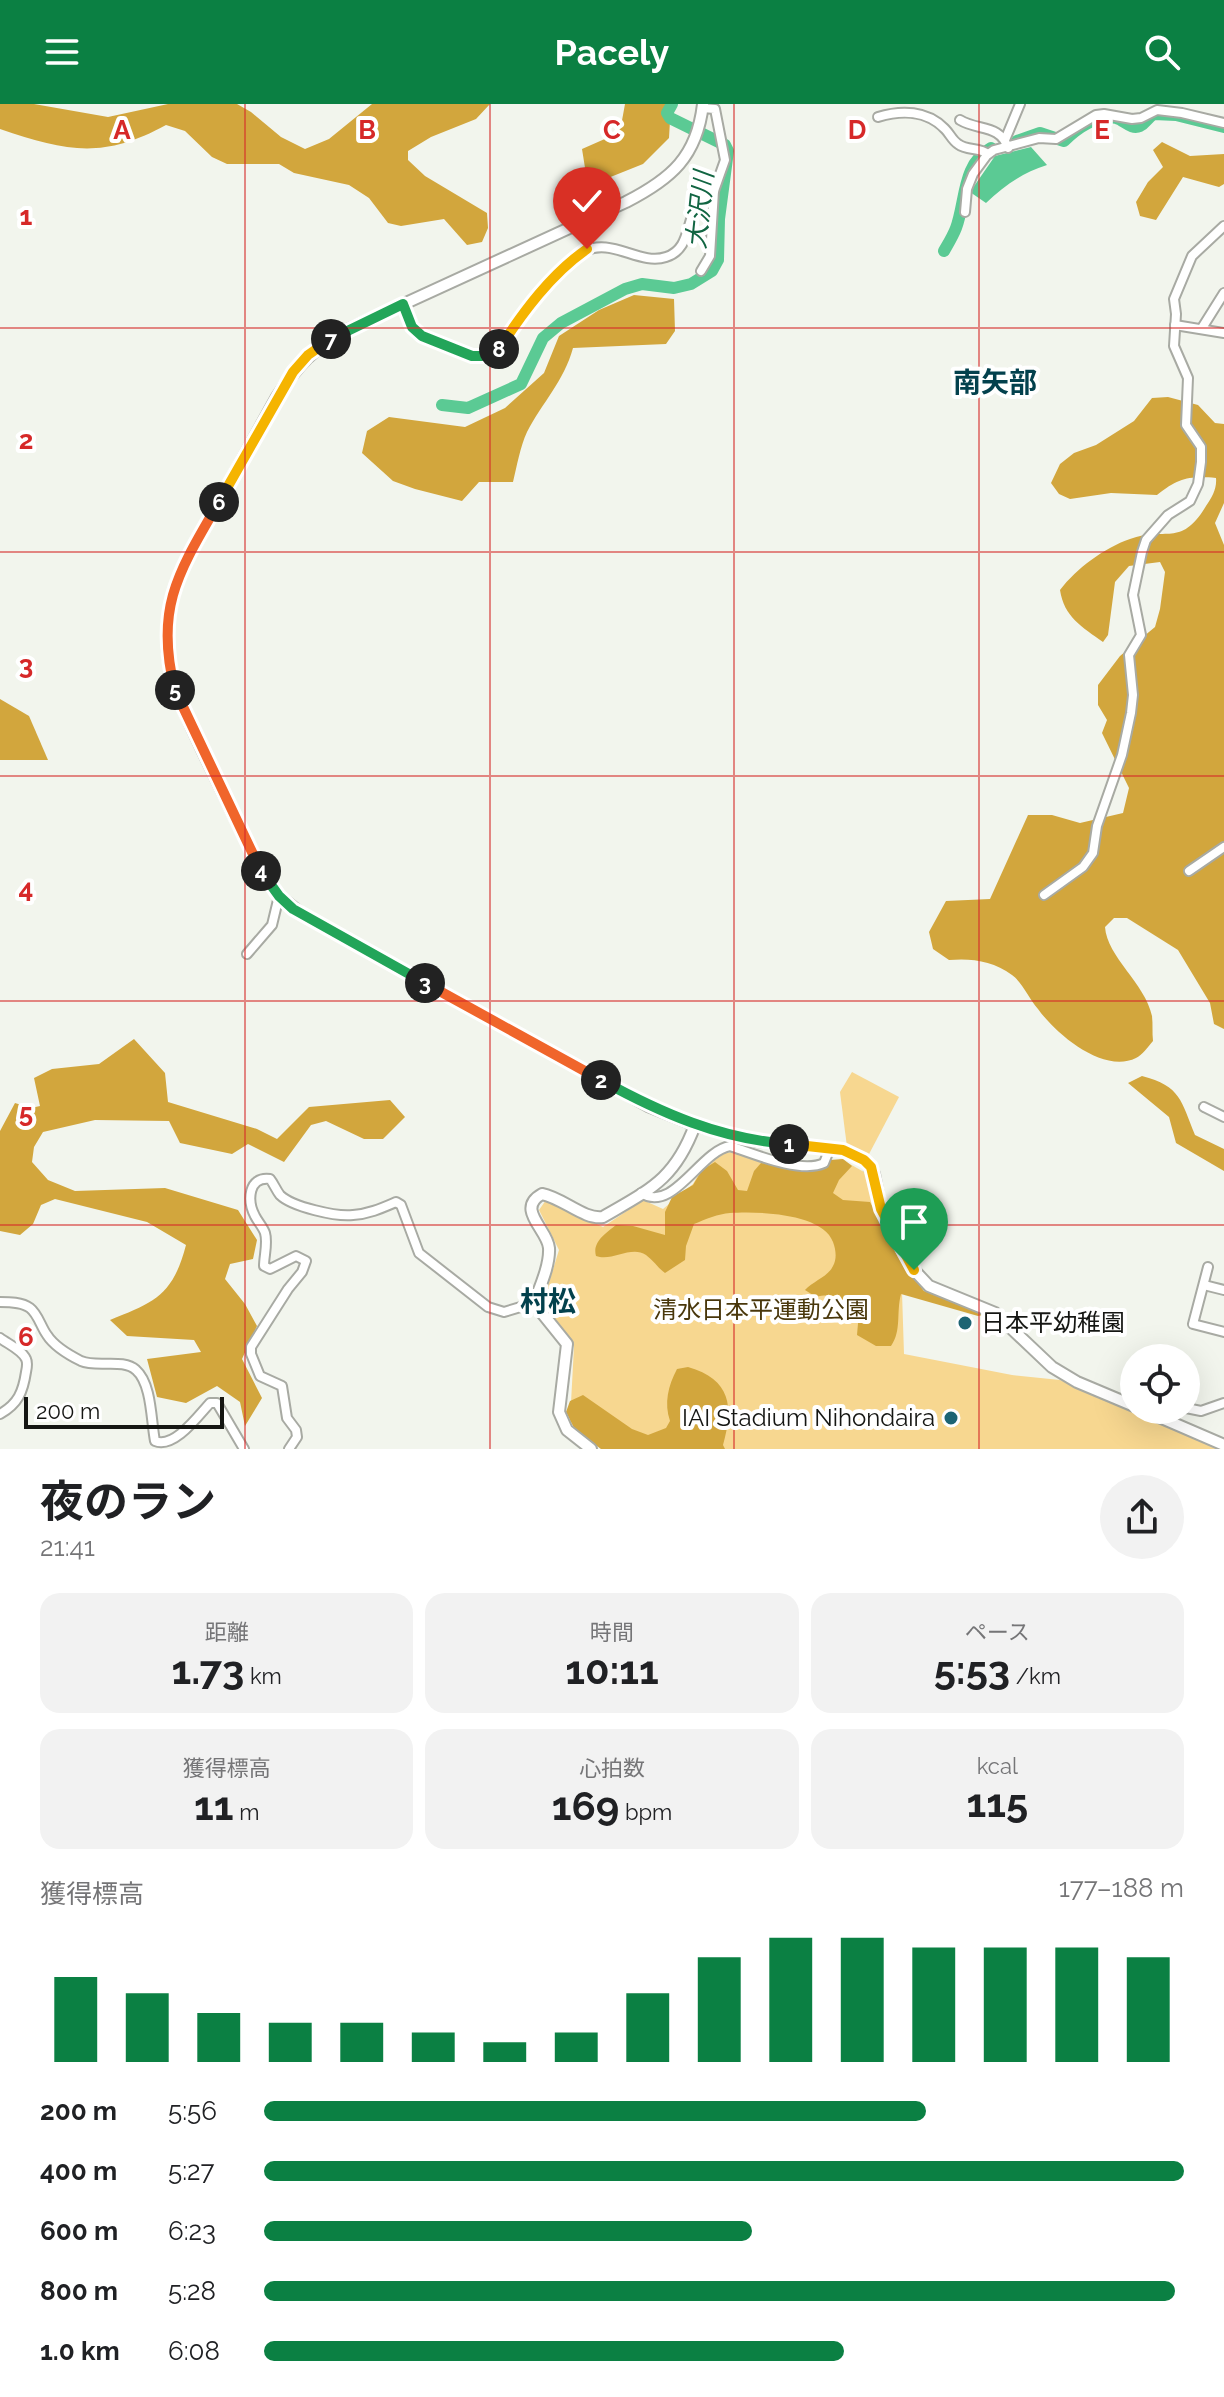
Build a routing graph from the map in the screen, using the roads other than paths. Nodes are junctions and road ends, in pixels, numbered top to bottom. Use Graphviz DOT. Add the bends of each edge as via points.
graph roads {
  1 [pos="1020,104"];
  2 [pos="702,106"];
  3 [pos="1150,108"];
  4 [pos="878,117"];
  5 [pos="960,120"];
  6 [pos="1224,123"];
  7 [pos="1007,144"];
  8 [pos="988,154"];
  9 [pos="714,191"];
  10 [pos="965,212"];
  11 [pos="1224,226"];
  12 [pos="701,271"];
  13 [pos="1224,293"];
  14 [pos="403,304"];
  15 [pos="1175,325"];
  16 [pos="1202,328"];
  17 [pos="1224,333"];
  18 [pos="1224,847"];
  19 [pos="1189,871"];
  20 [pos="1044,895"];
  21 [pos="279,896"];
  22 [pos="247,954"];
  23 [pos="1204,1107"];
  24 [pos="1224,1117"];
  25 [pos="695,1125"];
  26 [pos="830,1148"];
  27 [pos="641,1193"];
  28 [pos="1208,1267"];
  29 [pos="1204,1285"];
  30 [pos="1224,1290"];
  31 [pos="0,1302"];
  32 [pos="534,1303"];
  33 [pos="1224,1332"];
  34 [pos="0,1338"];
  35 [pos="1120,1400"];
  36 [pos="1224,1403"];
  37 [pos="1200,1411"];
  38 [pos="0,1414"];
  39 [pos="1177,1424"];
  40 [pos="1224,1445"];
  41 [pos="244,1449"];
  42 [pos="289,1449"];
  43 [pos="591,1449"];
  1 -- 7 [label="street"];
  2 -- 9 [label="street" via="715,109 725,160"];
  2 -- 14 [label="street" via="689,151 661,182"];
  3 -- 6 [label="street"];
  3 -- 7 [label="street" via="1141,118 1096,115 1056,139"];
  4 -- 8 [label="street" via="917,114 940,125 959,145"];
  5 -- 7 [label="street" via="995,130"];
  7 -- 8 [label="street"];
  8 -- 10 [label="street" via="967,189"];
  9 -- 12 [label="street" via="710,256"];
  9 -- 14 [label="street" via="696,207 683,244 667,257 587,249 570,261 492,353 472,356 422,336 412,327"];
  11 -- 15 [label="street" via="1192,256 1175,293"];
  13 -- 16 [label="street"];
  14 -- 21 [label="street" via="325,343 293,372 186,561 169,604 168,660 177,695 266,880"];
  15 -- 16 [label="street"];
  15 -- 20 [label="street" via="1176,352 1188,378 1186,425 1201,447 1198,484 1190,501 1168,515 1142,552 1133,585 1141,635 1129,655 1131,713 1093,853 1083,867"];
  16 -- 17 [label="street"];
  18 -- 19 [label="street"];
  21 -- 22 [label="street" via="272,925"];
  21 -- 25 [label="street" via="303,915 635,1098"];
  23 -- 24 [label="street"];
  25 -- 26 [label="street" via="756,1141"];
  25 -- 27 [label="street" via="678,1163"];
  26 -- 27 [label="street" via="824,1163 812,1167 730,1146 709,1155 663,1197"];
  26 -- 35 [label="street" via="854,1154 871,1167 886,1222 929,1286 995,1313 1052,1367"];
  27 -- 32 [label="street" via="598,1218 549,1195 535,1198 531,1212 550,1252"];
  28 -- 29 [label="street"];
  29 -- 30 [label="street"];
  29 -- 33 [label="street" via="1193,1324"];
  31 -- 41 [label="street" via="31,1309 47,1337 80,1361 130,1365 139,1372 160,1445 178,1439 210,1403 217,1403"];
  32 -- 42 [label="street" via="504,1312 488,1307 419,1253 396,1202 351,1216 311,1211 281,1196 270,1179 256,1181 251,1208 266,1235 264,1266 270,1269 296,1256 306,1261 251,1347 260,1376 282,1386 287,1418 297,1437"];
  32 -- 43 [label="street" via="567,1344 559,1412 567,1430"];
  34 -- 38 [label="street" via="28,1364 18,1400"];
  36 -- 37 [label="street"];
  39 -- 40 [label="street"];
}
